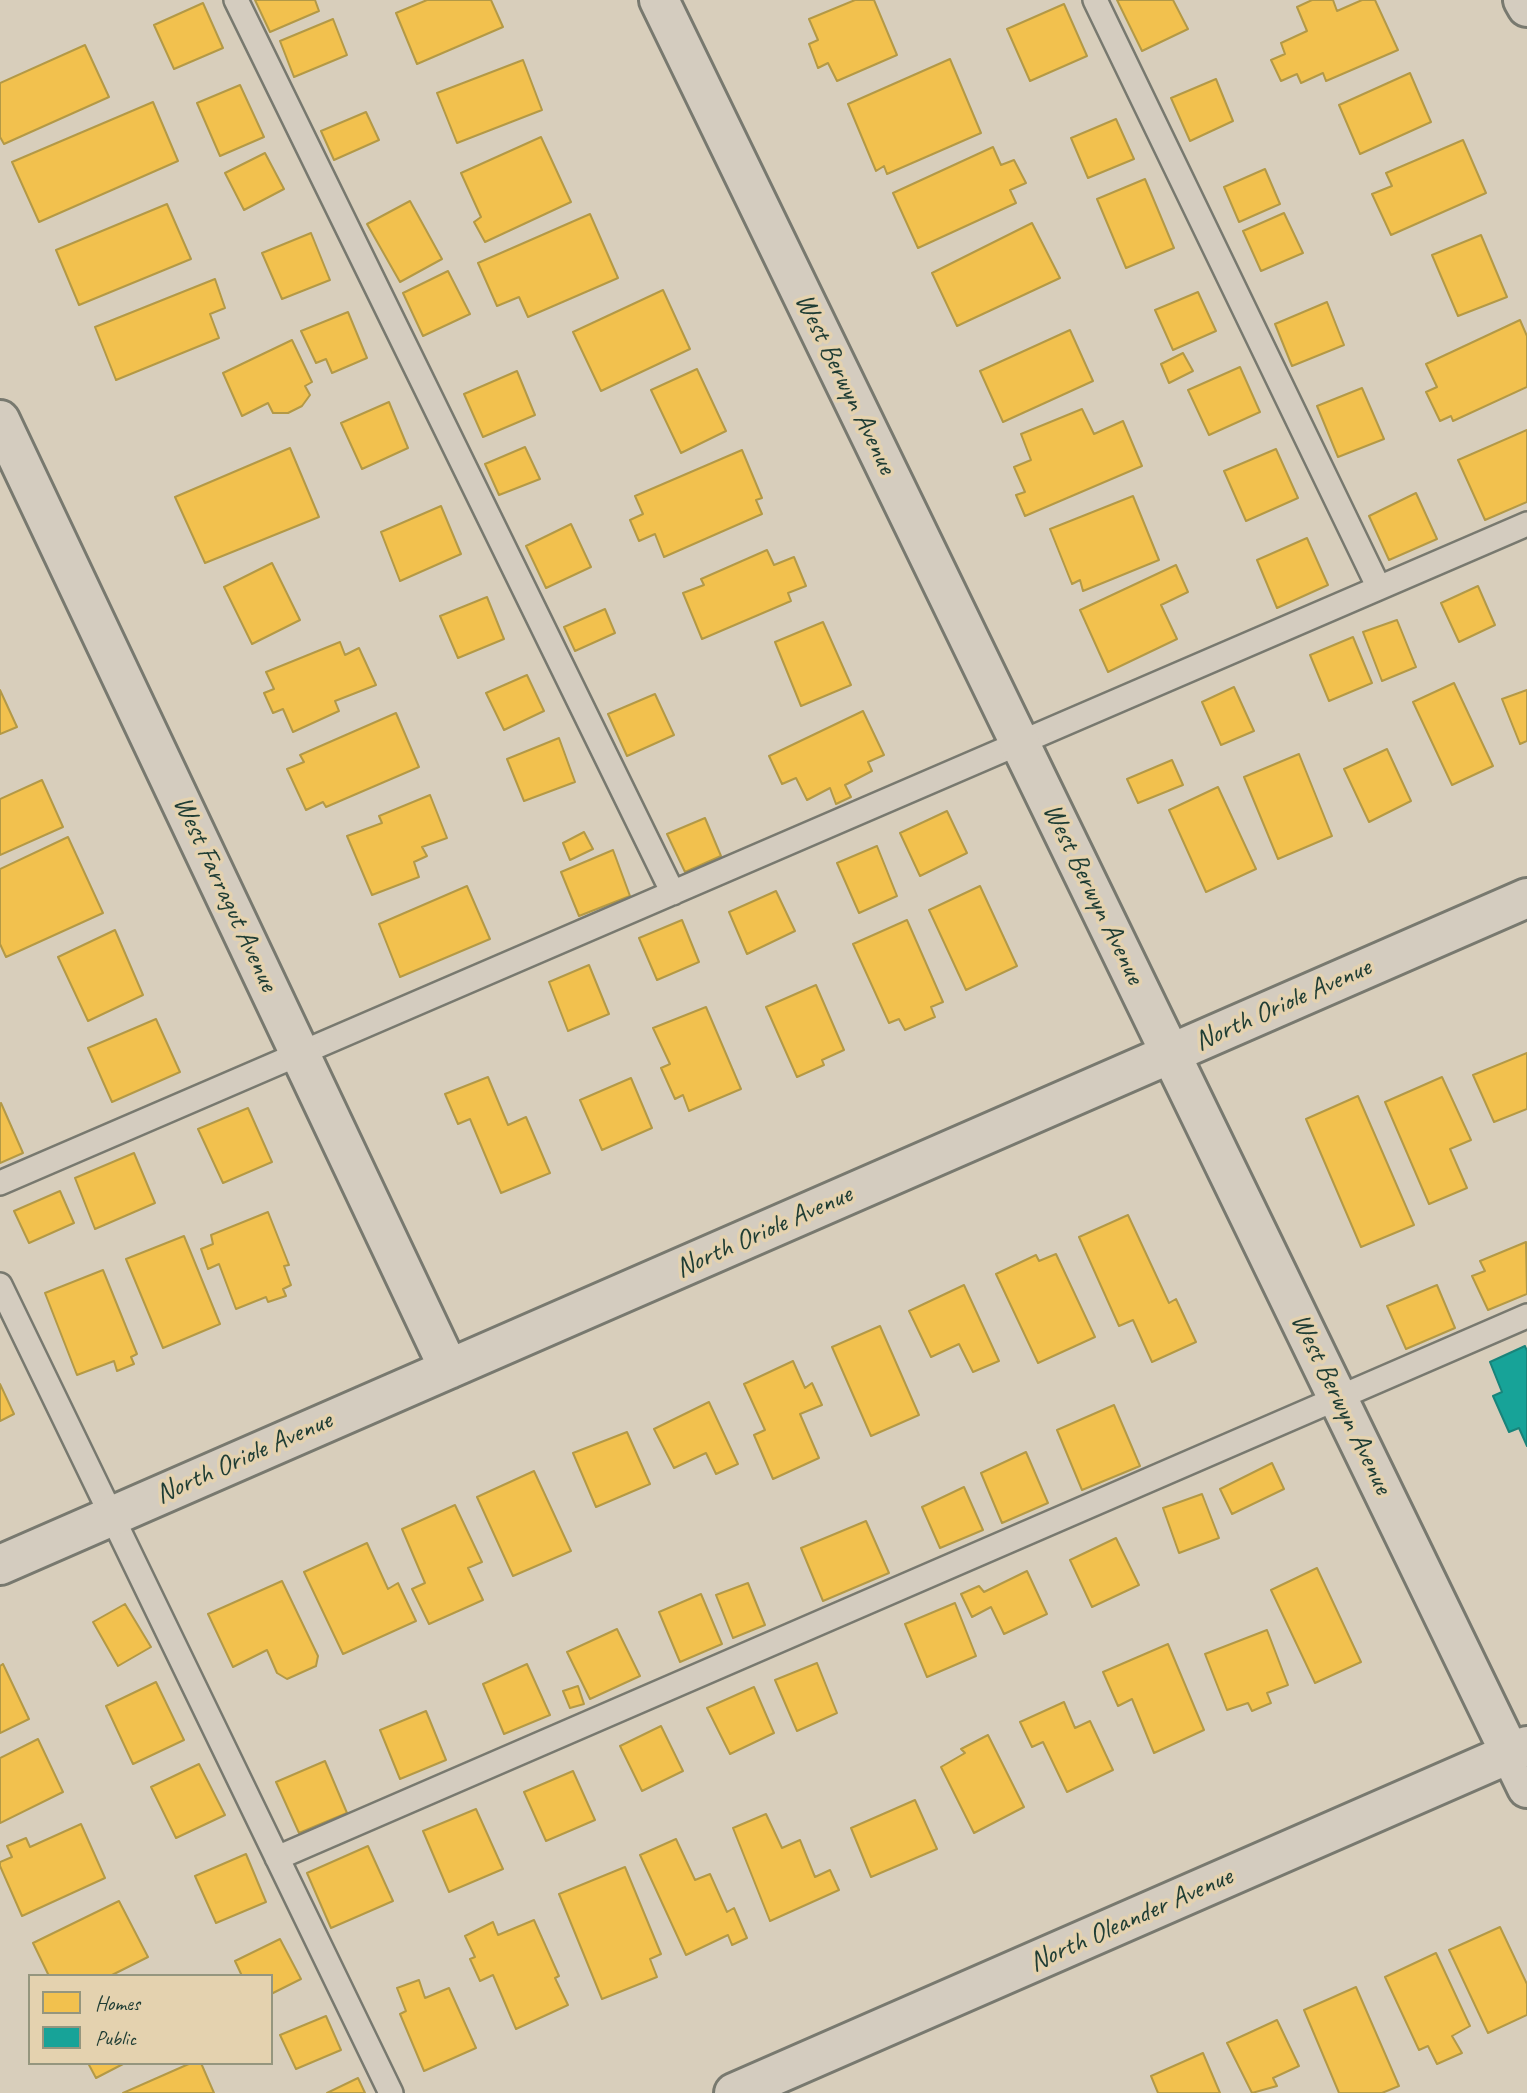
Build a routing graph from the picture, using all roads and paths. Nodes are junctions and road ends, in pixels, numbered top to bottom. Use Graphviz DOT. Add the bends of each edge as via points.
graph roads {
  1 [pos="236,0"];
  2 [pos="659,0"];
  3 [pos="1095,0"];
  4 [pos="1523,0"];
  5 [pos="1527,7"];
  6 [pos="0,420"];
  7 [pos="1527,524"];
  8 [pos="1380,588"];
  9 [pos="1019,743"];
  10 [pos="673,892"];
  11 [pos="1527,898"];
  12 [pos="300,1054"];
  13 [pos="1171,1054"];
  14 [pos="0,1183"];
  15 [pos="0,1285"];
  16 [pos="1527,1316"];
  17 [pos="449,1369"];
  18 [pos="1339,1399"];
  19 [pos="113,1516"];
  20 [pos="0,1565"];
  21 [pos="1519,1750"];
  22 [pos="1527,1788"];
  23 [pos="278,1858"];
  24 [pos="391,2093"];
  25 [pos="734,2093"];
  1 -- 10 [label="lane"];
  2 -- 9 [label="street, West Berwyn Avenue"];
  3 -- 8 [label="lane"];
  4 -- 5 [label="street"];
  6 -- 12 [label="street, West Farragut Avenue"];
  7 -- 8 [label="lane"];
  8 -- 9 [label="lane"];
  9 -- 10 [label="lane"];
  9 -- 13 [label="street, West Berwyn Avenue"];
  10 -- 12 [label="lane"];
  11 -- 13 [label="street, North Oriole Avenue"];
  12 -- 14 [label="lane"];
  12 -- 17 [label="street, West Farragut Avenue"];
  13 -- 17 [label="street, North Oriole Avenue"];
  13 -- 18 [label="street, West Berwyn Avenue"];
  15 -- 19 [label="lane"];
  16 -- 18 [label="lane"];
  17 -- 19 [label="street, North Oriole Avenue"];
  18 -- 21 [label="street, West Berwyn Avenue"];
  18 -- 23 [label="lane"];
  19 -- 20 [label="street, North Oriole Avenue"];
  19 -- 23 [label="lane"];
  21 -- 22 [label="street, West Berwyn Avenue"];
  21 -- 25 [label="street, North Oleander Avenue"];
  23 -- 24 [label="lane"];
}
